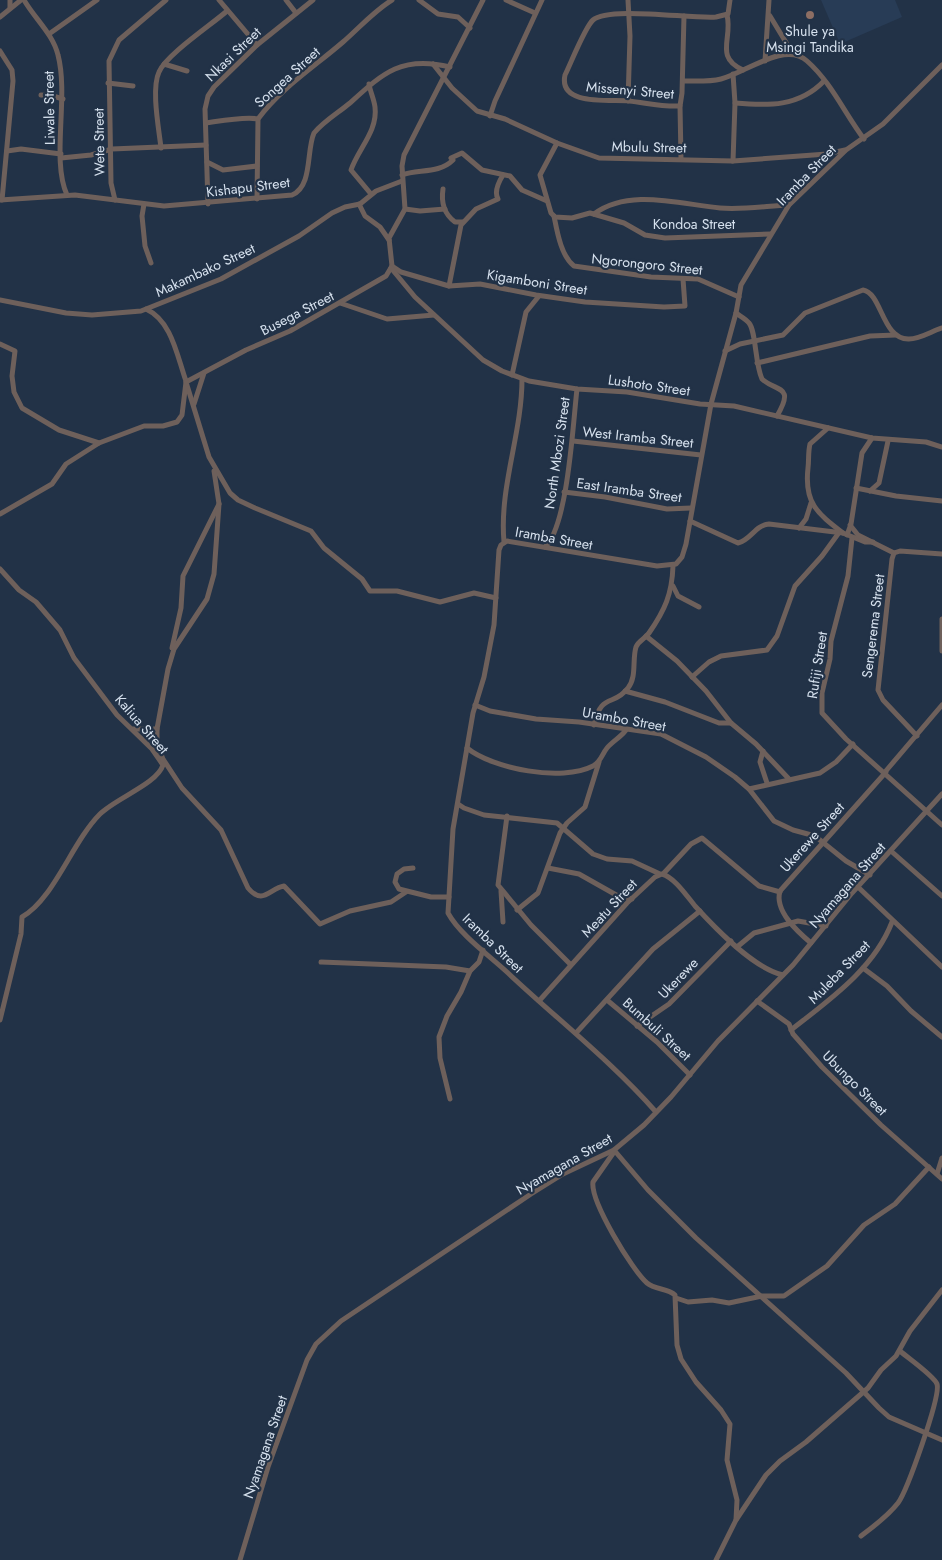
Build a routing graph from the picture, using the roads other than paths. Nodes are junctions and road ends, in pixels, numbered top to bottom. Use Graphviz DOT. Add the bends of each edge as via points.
graph roads {
  1 [pos="10,0"];
  2 [pos="23,0"];
  3 [pos="98,0"];
  4 [pos="166,0"];
  5 [pos="219,0"];
  6 [pos="286,0"];
  7 [pos="313,0"];
  8 [pos="392,0"];
  9 [pos="420,0"];
  10 [pos="483,0"];
  11 [pos="506,0"];
  12 [pos="542,0"];
  13 [pos="628,0"];
  14 [pos="730,0"];
  15 [pos="769,0"];
  16 [pos="10,8"];
  17 [pos="227,11"];
  18 [pos="296,12"];
  19 [pos="535,13"];
  20 [pos="629,14"];
  21 [pos="727,15"];
  22 [pos="684,16"];
  23 [pos="770,16"];
  24 [pos="0,18"];
  25 [pos="470,28"];
  26 [pos="49,34"];
  27 [pos="257,45"];
  28 [pos="0,51"];
  29 [pos="793,54"];
  30 [pos="765,61"];
  31 [pos="432,63"];
  32 [pos="164,64"];
  33 [pos="942,65"];
  34 [pos="450,67"];
  35 [pos="743,70"];
  36 [pos="187,71"];
  37 [pos="732,74"];
  38 [pos="444,78"];
  39 [pos="683,81"];
  40 [pos="824,81"];
  41 [pos="108,83"];
  42 [pos="369,84"];
  43 [pos="133,86"];
  44 [pos="41,95"];
  45 [pos="63,100"];
  46 [pos="628,101"];
  47 [pos="735,103"];
  48 [pos="680,106"];
  49 [pos="490,116"];
  50 [pos="258,119"];
  51 [pos="206,122"];
  52 [pos="864,139"];
  53 [pos="557,143"];
  54 [pos="206,145"];
  55 [pos="161,148"];
  56 [pos="112,149"];
  57 [pos="846,150"];
  58 [pos="7,151"];
  59 [pos="61,156"];
  60 [pos="681,158"];
  61 [pos="733,161"];
  62 [pos="207,162"];
  63 [pos="257,166"];
  64 [pos="503,175"];
  65 [pos="402,178"];
  66 [pos="443,189"];
  67 [pos="371,194"];
  68 [pos="67,195"];
  69 [pos="258,199"];
  70 [pos="4,200"];
  71 [pos="115,200"];
  72 [pos="547,201"];
  73 [pos="144,204"];
  74 [pos="208,204"];
  75 [pos="359,204"];
  76 [pos="789,205"];
  77 [pos="404,209"];
  78 [pos="445,209"];
  79 [pos="594,214"];
  80 [pos="554,216"];
  81 [pos="464,222"];
  82 [pos="772,234"];
  83 [pos="389,240"];
  84 [pos="150,263"];
  85 [pos="391,267"];
  86 [pos="683,280"];
  87 [pos="449,286"];
  88 [pos="538,296"];
  89 [pos="739,297"];
  90 [pos="0,300"];
  91 [pos="340,303"];
  92 [pos="146,309"];
  93 [pos="736,313"];
  94 [pos="434,314"];
  95 [pos="942,328"];
  96 [pos="897,335"];
  97 [pos="754,341"];
  98 [pos="0,344"];
  99 [pos="725,352"];
  100 [pos="757,363"];
  101 [pos="204,372"];
  102 [pos="512,375"];
  103 [pos="522,379"];
  104 [pos="186,381"];
  105 [pos="577,389"];
  106 [pos="194,404"];
  107 [pos="711,404"];
  108 [pos="777,416"];
  109 [pos="828,428"];
  110 [pos="872,438"];
  111 [pos="573,441"];
  112 [pos="888,441"];
  113 [pos="99,443"];
  114 [pos="942,447"];
  115 [pos="701,455"];
  116 [pos="214,466"];
  117 [pos="856,488"];
  118 [pos="564,492"];
  119 [pos="870,492"];
  120 [pos="942,500"];
  121 [pos="811,502"];
  122 [pos="219,504"];
  123 [pos="691,508"];
  124 [pos="0,514"];
  125 [pos="690,521"];
  126 [pos="850,525"];
  127 [pos="799,528"];
  128 [pos="845,535"];
  129 [pos="504,542"];
  130 [pos="874,542"];
  131 [pos="545,547"];
  132 [pos="894,553"];
  133 [pos="942,554"];
  134 [pos="673,566"];
  135 [pos="0,569"];
  136 [pos="672,585"];
  137 [pos="496,598"];
  138 [pos="699,607"];
  139 [pos="942,619"];
  140 [pos="646,636"];
  141 [pos="942,651"];
  142 [pos="168,668"];
  143 [pos="692,677"];
  144 [pos="625,691"];
  145 [pos="475,705"];
  146 [pos="942,705"];
  147 [pos="731,723"];
  148 [pos="594,725"];
  149 [pos="133,729"];
  150 [pos="157,729"];
  151 [pos="626,730"];
  152 [pos="917,736"];
  153 [pos="853,744"];
  154 [pos="467,748"];
  155 [pos="763,751"];
  156 [pos="163,759"];
  157 [pos="600,760"];
  158 [pos="163,765"];
  159 [pos="885,772"];
  160 [pos="789,779"];
  161 [pos="767,784"];
  162 [pos="749,789"];
  163 [pos="942,794"];
  164 [pos="458,804"];
  165 [pos="928,811"];
  166 [pos="507,816"];
  167 [pos="942,825"];
  168 [pos="563,827"];
  169 [pos="824,843"];
  170 [pos="891,851"];
  171 [pos="414,868"];
  172 [pos="548,868"];
  173 [pos="662,874"];
  174 [pos="870,875"];
  175 [pos="858,887"];
  176 [pos="500,888"];
  177 [pos="406,892"];
  178 [pos="780,892"];
  179 [pos="942,896"];
  180 [pos="449,897"];
  181 [pos="632,898"];
  182 [pos="518,910"];
  183 [pos="700,911"];
  184 [pos="503,922"];
  185 [pos="892,922"];
  186 [pos="791,923"];
  187 [pos="826,926"];
  188 [pos="730,941"];
  189 [pos="811,943"];
  190 [pos="738,947"];
  191 [pos="483,950"];
  192 [pos="321,962"];
  193 [pos="570,964"];
  194 [pos="942,967"];
  195 [pos="863,968"];
  196 [pos="470,971"];
  197 [pos="783,976"];
  198 [pos="608,1000"];
  199 [pos="539,1001"];
  200 [pos="758,1001"];
  201 [pos="0,1020"];
  202 [pos="637,1026"];
  203 [pos="791,1030"];
  204 [pos="576,1033"];
  205 [pos="942,1037"];
  206 [pos="690,1075"];
  207 [pos="450,1099"];
  208 [pos="656,1112"];
  209 [pos="614,1151"];
  210 [pos="942,1158"];
  211 [pos="929,1167"];
  212 [pos="937,1174"];
  213 [pos="942,1179"];
  214 [pos="942,1290"];
  215 [pos="762,1296"];
  216 [pos="676,1298"];
  217 [pos="900,1352"];
  218 [pos="865,1392"];
  219 [pos="925,1434"];
  220 [pos="942,1440"];
  221 [pos="736,1520"];
  222 [pos="861,1536"];
  223 [pos="240,1560"];
  224 [pos="716,1560"];
  1 -- 16 [label="street"];
  2 -- 16 [label="street"];
  2 -- 26 [label="street, Liwale Street"];
  3 -- 26 [label="street"];
  4 -- 41 [label="street, Wete Street" via="119,40 110,61"];
  5 -- 17 [label="street"];
  6 -- 18 [label="street"];
  7 -- 18 [label="street, Nkasi Street"];
  8 -- 50 [label="street, Songea Street" via="276,98"];
  9 -- 25 [label="street" via="438,14 458,17"];
  10 -- 25 [label="street"];
  11 -- 19 [label="street"];
  12 -- 19 [label="street"];
  13 -- 20 [label="street"];
  14 -- 21 [label="street"];
  15 -- 23 [label="street"];
  16 -- 24 [label="street"];
  17 -- 27 [label="street"];
  17 -- 32 [label="street"];
  18 -- 27 [label="street, Nkasi Street"];
  19 -- 49 [label="street"];
  20 -- 22 [label="street, Missenyi Street"];
  20 -- 46 [label="street"];
  20 -- 46 [label="street, Missenyi Street" via="593,20 564,79 569,90 581,98"];
  21 -- 22 [label="street, Missenyi Street" via="710,18"];
  21 -- 35 [label="street" via="727,56 731,63"];
  22 -- 39 [label="street"];
  23 -- 29 [label="street"];
  23 -- 30 [label="street"];
  25 -- 34 [label="street"];
  26 -- 45 [label="street, Liwale Street" via="58,56"];
  27 -- 51 [label="street, Nkasi Street" via="208,96"];
  28 -- 58 [label="street" via="12,70"];
  29 -- 30 [label="street"];
  29 -- 40 [label="street" via="808,62"];
  30 -- 35 [label="street"];
  31 -- 34 [label="street, Kishapu Street"];
  31 -- 38 [label="street, Mbulu Street"];
  31 -- 42 [label="street, Kishapu Street" via="393,68"];
  32 -- 36 [label="street"];
  32 -- 55 [label="street" via="156,79"];
  33 -- 52 [label="street, Iramba Street"];
  34 -- 38 [label="street"];
  35 -- 37 [label="street"];
  37 -- 39 [label="street" via="718,80"];
  37 -- 47 [label="street"];
  38 -- 49 [label="street, Mbulu Street" via="474,109"];
  38 -- 65 [label="street" via="405,152"];
  39 -- 48 [label="street"];
  40 -- 47 [label="street" via="814,91 787,103"];
  40 -- 52 [label="street"];
  41 -- 43 [label="street"];
  41 -- 56 [label="street, Wete Street"];
  42 -- 67 [label="street" via="375,106 374,117 368,138 351,170"];
  42 -- 69 [label="street, Kishapu Street" via="314,133 306,179 299,192"];
  44 -- 45 [label="street"];
  45 -- 59 [label="street, Liwale Street"];
  46 -- 48 [label="street, Missenyi Street"];
  47 -- 61 [label="street"];
  48 -- 60 [label="street"];
  49 -- 53 [label="street, Mbulu Street" via="505,119"];
  50 -- 51 [label="street" via="248,117"];
  50 -- 63 [label="street, Songea Street"];
  51 -- 54 [label="street, Nkasi Street"];
  52 -- 57 [label="street, Iramba Street"];
  53 -- 60 [label="street, Mbulu Street" via="599,158"];
  53 -- 72 [label="street" via="540,175"];
  54 -- 55 [label="street"];
  54 -- 62 [label="street, Nkasi Street"];
  55 -- 56 [label="street"];
  56 -- 59 [label="street" via="91,155"];
  56 -- 71 [label="street, Wete Street" via="111,183"];
  57 -- 61 [label="street, Mbulu Street"];
  57 -- 76 [label="street, Iramba Street"];
  58 -- 59 [label="street" via="22,149"];
  58 -- 70 [label="street"];
  59 -- 68 [label="street, Liwale Street"];
  60 -- 61 [label="street, Mbulu Street"];
  62 -- 63 [label="street" via="223,170"];
  62 -- 74 [label="street, Nkasi Street"];
  63 -- 69 [label="street, Songea Street"];
  64 -- 65 [label="street, Makambako Street" via="482,170 466,155 459,153 451,158 451,163 441,168 412,171"];
  64 -- 72 [label="street" via="512,178 522,190"];
  64 -- 81 [label="street" via="498,182 498,199 476,209"];
  65 -- 67 [label="street, Makambako Street"];
  65 -- 77 [label="street"];
  66 -- 78 [label="street"];
  67 -- 75 [label="street, Makambako Street"];
  68 -- 70 [label="street, Kishapu Street"];
  68 -- 71 [label="street, Kishapu Street"];
  69 -- 74 [label="street, Kishapu Street"];
  71 -- 73 [label="street, Kishapu Street"];
  72 -- 80 [label="street"];
  73 -- 74 [label="street, Kishapu Street"];
  73 -- 84 [label="street" via="142,216"];
  75 -- 83 [label="street" via="365,216 380,227"];
  75 -- 92 [label="street, Makambako Street" via="332,213 299,236 221,279"];
  76 -- 79 [label="street" via="722,208 639,198 612,203"];
  76 -- 82 [label="street, Iramba Street"];
  77 -- 78 [label="street"];
  77 -- 83 [label="street"];
  78 -- 81 [label="street" via="452,220"];
  79 -- 80 [label="street, Kondoa Street" via="571,218"];
  79 -- 82 [label="street, Kondoa Street" via="652,237"];
  80 -- 86 [label="street, Ngorongoro Street" via="559,239 574,266"];
  81 -- 87 [label="street"];
  82 -- 89 [label="street, Iramba Street" via="744,278"];
  83 -- 85 [label="street"];
  85 -- 87 [label="street, Kigamboni Street"];
  85 -- 91 [label="street, Busega Street" via="384,279"];
  85 -- 94 [label="street, Lushoto Street" via="404,285"];
  86 -- 88 [label="street, Kigamboni Street" via="685,304 681,307"];
  86 -- 89 [label="street, Ngorongoro Street" via="706,281"];
  87 -- 88 [label="street, Kigamboni Street" via="486,284"];
  88 -- 102 [label="street" via="526,312"];
  89 -- 93 [label="street, Iramba Street"];
  90 -- 92 [label="street, Makambako Street" via="74,314 135,313"];
  91 -- 94 [label="street" via="387,319"];
  91 -- 101 [label="street, Busega Street"];
  92 -- 104 [label="street" via="167,327"];
  93 -- 97 [label="street" via="749,323"];
  93 -- 99 [label="street, Iramba Street"];
  94 -- 102 [label="street, Lushoto Street" via="482,360"];
  95 -- 96 [label="street" via="912,339"];
  96 -- 97 [label="street" via="870,293 863,290 805,313 783,335"];
  96 -- 100 [label="street" via="870,336"];
  97 -- 99 [label="street"];
  97 -- 100 [label="street"];
  98 -- 113 [label="street" via="15,351 12,364 14,392 22,408 59,430"];
  99 -- 107 [label="street, Iramba Street"];
  100 -- 108 [label="street" via="763,381 783,392"];
  101 -- 104 [label="street, Busega Street"];
  101 -- 106 [label="street"];
  102 -- 103 [label="street, Lushoto Street"];
  103 -- 105 [label="street, Lushoto Street"];
  103 -- 129 [label="street" via="518,427 506,494"];
  104 -- 106 [label="street"];
  104 -- 113 [label="street" via="182,415 177,422 144,426"];
  105 -- 107 [label="street, Lushoto Street" via="612,390"];
  105 -- 111 [label="street, North Mbozi Street"];
  106 -- 116 [label="street"];
  107 -- 108 [label="street, Lushoto Street"];
  107 -- 115 [label="street, Iramba Street"];
  108 -- 109 [label="street, Lushoto Street"];
  109 -- 110 [label="street, Lushoto Street"];
  109 -- 121 [label="street" via="810,446 806,485"];
  110 -- 112 [label="street, Lushoto Street"];
  110 -- 117 [label="street, Rufiji Street" via="862,453"];
  111 -- 115 [label="street, West Iramba Street"];
  111 -- 118 [label="street, North Mbozi Street"];
  112 -- 114 [label="street, Lushoto Street" via="926,442"];
  112 -- 119 [label="street" via="879,483"];
  113 -- 124 [label="street" via="66,464 52,484"];
  115 -- 123 [label="street, Iramba Street"];
  116 -- 122 [label="street"];
  116 -- 137 [label="street" via="238,500 308,529 373,591 397,591 440,602 474,593"];
  117 -- 119 [label="street"];
  117 -- 126 [label="street, Rufiji Street"];
  118 -- 123 [label="street, East Iramba Street" via="667,509"];
  118 -- 131 [label="street, North Mbozi Street" via="553,538"];
  119 -- 120 [label="street"];
  121 -- 127 [label="street" via="806,521"];
  121 -- 128 [label="street" via="824,520"];
  122 -- 142 [label="street" via="184,576 181,608"];
  122 -- 142 [label="street" via="212,584 204,606 174,649"];
  123 -- 125 [label="street, Iramba Street"];
  125 -- 127 [label="street" via="738,543 748,539 764,524"];
  125 -- 134 [label="street, Iramba Street" via="682,557"];
  126 -- 128 [label="street, Rufiji Street"];
  126 -- 130 [label="street" via="858,535"];
  127 -- 128 [label="street"];
  128 -- 130 [label="street"];
  128 -- 143 [label="street" via="795,586 771,646 762,652 721,656"];
  128 -- 153 [label="street, Rufiji Street" via="848,576 831,641 821,704 826,719"];
  129 -- 131 [label="street, Iramba Street"];
  129 -- 137 [label="street, Iramba Street" via="499,550"];
  130 -- 132 [label="street"];
  131 -- 134 [label="street, Iramba Street" via="651,566"];
  132 -- 133 [label="street"];
  132 -- 152 [label="street, Sengerema Street" via="878,690 883,700"];
  134 -- 136 [label="street"];
  135 -- 149 [label="street, Kaliua Street" via="19,590 36,602 60,630 74,658 117,714"];
  136 -- 138 [label="street" via="678,596"];
  136 -- 140 [label="street" via="665,605"];
  137 -- 145 [label="street, Iramba Street" via="490,647"];
  139 -- 141 [label="street"];
  140 -- 143 [label="street" via="669,653"];
  140 -- 144 [label="street" via="639,642 632,680"];
  142 -- 150 [label="street"];
  143 -- 147 [label="street"];
  144 -- 147 [label="street" via="719,723"];
  144 -- 148 [label="street" via="603,703"];
  145 -- 148 [label="street, Urambo Street" via="526,718"];
  145 -- 154 [label="street, Iramba Street"];
  146 -- 152 [label="street, Ukerewe Street"];
  147 -- 155 [label="street"];
  148 -- 151 [label="street, Urambo Street"];
  149 -- 150 [label="street"];
  149 -- 158 [label="street, Kaliua Street"];
  150 -- 156 [label="street"];
  151 -- 157 [label="street"];
  151 -- 162 [label="street, Urambo Street" via="661,734 706,757"];
  152 -- 159 [label="street, Ukerewe Street"];
  153 -- 159 [label="street, Rufiji Street"];
  153 -- 160 [label="street" via="820,773"];
  154 -- 157 [label="street" via="494,763 544,772 588,768"];
  154 -- 164 [label="street, Iramba Street"];
  155 -- 160 [label="street"];
  155 -- 161 [label="street" via="760,762"];
  156 -- 158 [label="street"];
  156 -- 177 [label="street" via="182,788 221,830 252,893 265,896 284,886 320,924 350,911 386,904"];
  157 -- 168 [label="street" via="585,807"];
  158 -- 201 [label="street, Kaliua Street" via="155,777 115,801 90,824 42,900 22,917 21,934"];
  159 -- 165 [label="street, Rufiji Street"];
  159 -- 169 [label="street, Ukerewe Street"];
  160 -- 161 [label="street"];
  161 -- 162 [label="street"];
  162 -- 169 [label="street, Urambo Street" via="774,821 815,836"];
  163 -- 165 [label="street, Nyamagana Street"];
  164 -- 166 [label="street" via="475,812"];
  164 -- 180 [label="street, Iramba Street" via="451,850"];
  165 -- 167 [label="street, Rufiji Street"];
  165 -- 170 [label="street, Nyamagana Street"];
  166 -- 168 [label="street" via="556,823"];
  166 -- 176 [label="street"];
  168 -- 172 [label="street"];
  168 -- 173 [label="street" via="592,854 632,861"];
  169 -- 174 [label="street, Urambo Street"];
  169 -- 178 [label="street, Ukerewe Street"];
  170 -- 174 [label="street, Nyamagana Street"];
  170 -- 179 [label="street"];
  171 -- 177 [label="street" via="397,874 396,886"];
  172 -- 181 [label="street" via="579,874 618,896"];
  172 -- 182 [label="street" via="538,893"];
  173 -- 178 [label="street, Meatu Street" via="690,844 702,838 759,886"];
  173 -- 181 [label="street, Meatu Street"];
  173 -- 183 [label="street" via="674,882"];
  174 -- 175 [label="street, Nyamagana Street"];
  175 -- 185 [label="street"];
  175 -- 187 [label="street, Nyamagana Street"];
  176 -- 182 [label="street"];
  176 -- 184 [label="street"];
  177 -- 180 [label="street"];
  178 -- 186 [label="street, Ukerewe Street" via="779,903"];
  180 -- 191 [label="street, Iramba Street" via="447,910 452,920"];
  181 -- 193 [label="street, Meatu Street"];
  182 -- 193 [label="street"];
  183 -- 188 [label="street"];
  183 -- 198 [label="street" via="653,949"];
  185 -- 194 [label="street"];
  185 -- 195 [label="street, Muleba Street" via="885,938"];
  186 -- 187 [label="street" via="798,921"];
  186 -- 189 [label="street, Ukerewe Street"];
  186 -- 190 [label="street" via="754,933"];
  187 -- 189 [label="street, Nyamagana Street"];
  188 -- 190 [label="street"];
  188 -- 202 [label="street, Ukerewe" via="663,1010"];
  189 -- 197 [label="street, Nyamagana Street"];
  190 -- 197 [label="street" via="773,973"];
  191 -- 196 [label="street"];
  191 -- 199 [label="street, Iramba Street"];
  192 -- 196 [label="street" via="446,966"];
  193 -- 199 [label="street, Meatu Street"];
  195 -- 203 [label="street, Muleba Street" via="811,1017"];
  195 -- 205 [label="street"];
  196 -- 207 [label="street" via="439,1037 440,1058"];
  197 -- 200 [label="street, Nyamagana Street"];
  198 -- 202 [label="street, Bumbuli Street"];
  198 -- 204 [label="street"];
  199 -- 204 [label="street, Iramba Street"];
  200 -- 203 [label="street, Ubungo Street" via="788,1024"];
  200 -- 206 [label="street, Nyamagana Street"];
  202 -- 206 [label="street, Bumbuli Street"];
  203 -- 211 [label="street, Ubungo Street" via="822,1067"];
  204 -- 208 [label="street, Iramba Street"];
  206 -- 208 [label="street, Nyamagana Street"];
  208 -- 209 [label="street, Nyamagana Street"];
  209 -- 215 [label="street" via="696,1238"];
  209 -- 216 [label="street" via="593,1182 597,1206 636,1271 648,1284 671,1292"];
  209 -- 223 [label="street, Nyamagana Street" via="563,1174 531,1194 341,1321 316,1344 307,1360 273,1453"];
  210 -- 212 [label="street"];
  211 -- 212 [label="street, Ubungo Street"];
  211 -- 215 [label="street" via="895,1204 870,1220 819,1272 784,1296"];
  212 -- 213 [label="street, Ubungo Street"];
  214 -- 217 [label="street" via="910,1331"];
  215 -- 216 [label="street" via="729,1303 712,1300 688,1302"];
  215 -- 218 [label="street"];
  216 -- 221 [label="street" via="677,1345 681,1359 730,1424 727,1460 737,1500"];
  217 -- 218 [label="street"];
  217 -- 219 [label="street" via="937,1384"];
  218 -- 219 [label="street" via="889,1417"];
  218 -- 221 [label="street" via="772,1468"];
  219 -- 220 [label="street"];
  219 -- 222 [label="street" via="898,1503 889,1515"];
  221 -- 224 [label="street"];
}
